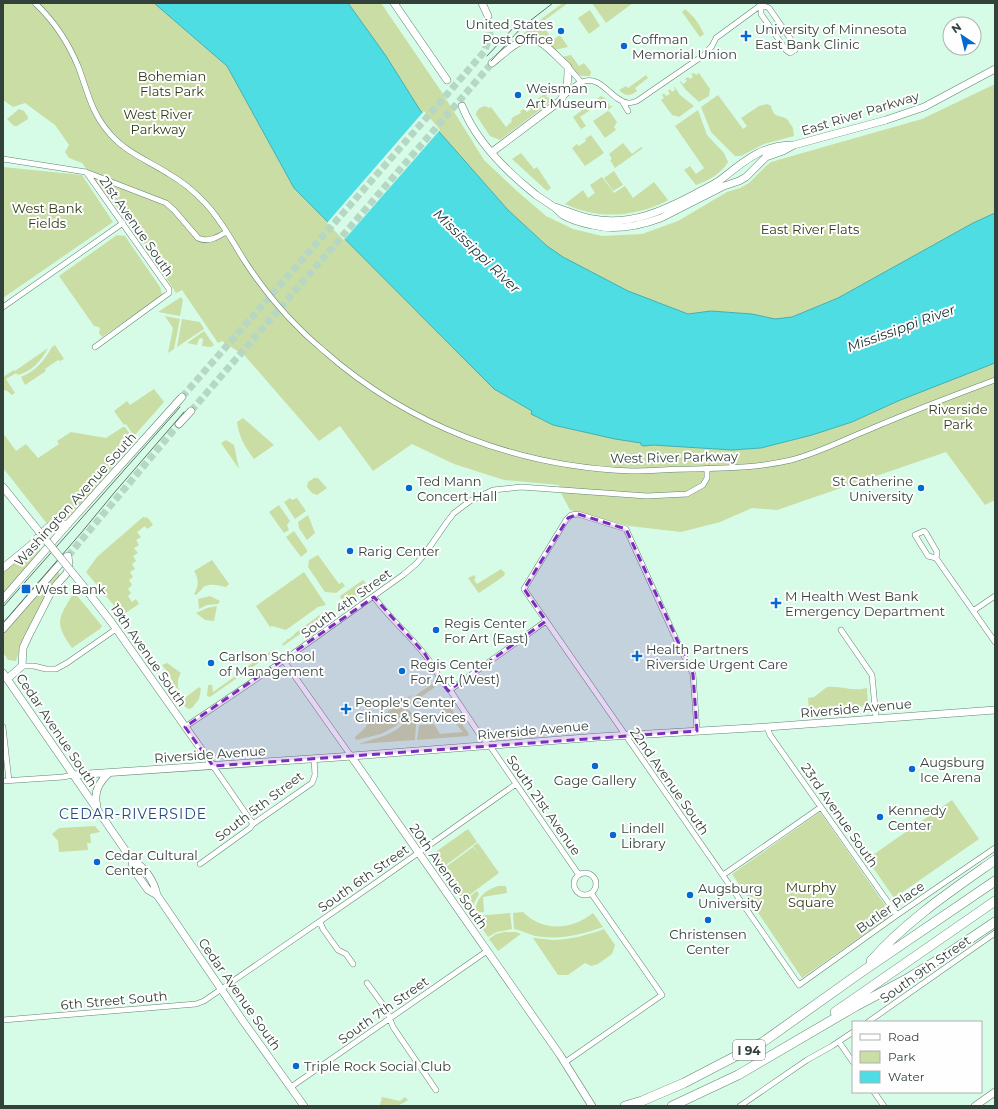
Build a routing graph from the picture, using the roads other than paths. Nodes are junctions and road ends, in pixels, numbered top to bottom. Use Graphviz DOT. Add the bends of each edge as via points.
graph roads {
  1 [pos="35,3"];
  2 [pos="394,3"];
  3 [pos="482,3"];
  4 [pos="760,4"];
  5 [pos="488,16"];
  6 [pos="492,63"];
  7 [pos="568,67"];
  8 [pos="995,69"];
  9 [pos="447,80"];
  10 [pos="581,82"];
  11 [pos="564,96"];
  12 [pos="622,101"];
  13 [pos="462,106"];
  14 [pos="628,111"];
  15 [pos="794,145"];
  16 [pos="492,152"];
  17 [pos="3,159"];
  18 [pos="86,172"];
  19 [pos="554,207"];
  20 [pos="123,224"];
  21 [pos="226,232"];
  22 [pos="3,307"];
  23 [pos="95,347"];
  24 [pos="995,380"];
  25 [pos="182,397"];
  26 [pos="190,411"];
  27 [pos="179,424"];
  28 [pos="708,468"];
  29 [pos="3,487"];
  30 [pos="68,524"];
  31 [pos="936,558"];
  32 [pos="3,568"];
  33 [pos="374,596"];
  34 [pos="995,596"];
  35 [pos="3,599"];
  36 [pos="974,611"];
  37 [pos="546,621"];
  38 [pos="3,629"];
  39 [pos="116,629"];
  40 [pos="841,630"];
  41 [pos="995,642"];
  42 [pos="284,661"];
  43 [pos="22,666"];
  44 [pos="5,676"];
  45 [pos="450,690"];
  46 [pos="995,710"];
  47 [pos="876,718"];
  48 [pos="3,727"];
  49 [pos="185,727"];
  50 [pos="767,728"];
  51 [pos="697,731"];
  52 [pos="625,736"];
  53 [pos="490,746"];
  54 [pos="351,756"];
  55 [pos="314,758"];
  56 [pos="213,766"];
  57 [pos="109,773"];
  58 [pos="73,775"];
  59 [pos="6,781"];
  60 [pos="516,784"];
  61 [pos="821,807"];
  62 [pos="99,812"];
  63 [pos="253,824"];
  64 [pos="995,848"];
  65 [pos="418,853"];
  66 [pos="995,860"];
  67 [pos="200,864"];
  68 [pos="579,875"];
  69 [pos="723,875"];
  70 [pos="995,881"];
  71 [pos="591,893"];
  72 [pos="995,901"];
  73 [pos="896,915"];
  74 [pos="320,922"];
  75 [pos="995,922"];
  76 [pos="995,933"];
  77 [pos="487,951"];
  78 [pos="353,964"];
  79 [pos="860,973"];
  80 [pos="366,983"];
  81 [pos="798,985"];
  82 [pos="222,989"];
  83 [pos="389,1018"];
  84 [pos="3,1020"];
  85 [pos="869,1021"];
  86 [pos="852,1033"];
  87 [pos="839,1042"];
  88 [pos="774,1054"];
  89 [pos="852,1061"];
  90 [pos="564,1062"];
  91 [pos="291,1087"];
  92 [pos="436,1090"];
  93 [pos="995,1092"];
  94 [pos="875,1093"];
  95 [pos="304,1106"];
  96 [pos="592,1106"];
  97 [pos="625,1106"];
  98 [pos="672,1106"];
  99 [pos="740,1106"];
  100 [pos="884,1106"];
  101 [pos="975,1106"];
  1 -- 21 [label="street, West River Parkway" via="57,27 64,39 79,69 95,113 111,136 136,156 168,173 190,189 208,206"];
  2 -- 9 [label="street"];
  3 -- 5 [label="street"];
  4 -- 4 [label="street" via="761,14 786,50 793,52 794,44 769,8"];
  4 -- 12 [label="street" via="716,38 704,55 637,101"];
  6 -- 7 [label="street" via="520,41 530,39 541,42"];
  7 -- 10 [label="street"];
  7 -- 11 [label="street" via="568,87"];
  8 -- 15 [label="street, East River Parkway" via="918,109 874,124"];
  10 -- 11 [label="street"];
  10 -- 12 [label="street" via="598,83"];
  11 -- 16 [label="street" via="555,106"];
  12 -- 14 [label="street"];
  13 -- 16 [label="street, East River Parkway" via="466,117"];
  15 -- 19 [label="street, East River Parkway" via="782,145 756,154 715,183 667,209 648,216 625,220 594,219"];
  15 -- 19 [label="street, East River Parkway" via="766,157 739,181 651,222 624,227 593,226 564,215"];
  16 -- 19 [label="street, East River Parkway" via="515,176"];
  17 -- 18 [label="street"];
  18 -- 20 [label="street, 21st Avenue South"];
  18 -- 21 [label="street" via="166,203 201,240 211,240"];
  20 -- 22 [label="street"];
  20 -- 23 [label="street, 21st Avenue South" via="169,293"];
  21 -- 28 [label="street, West River Parkway" via="266,289 322,350 355,377 415,414 473,441 545,461 633,471"];
  24 -- 28 [label="street, West River Parkway" via="794,459 747,467"];
  25 -- 30 [label="street, Washington Avenue South"];
  26 -- 27 [label="street"];
  28 -- 33 [label="street, South 4th Street" via="703,485 687,494 647,496 522,487 488,492 470,500 454,513 416,564"];
  29 -- 39 [label="street, 19th Avenue South, bridge"];
  30 -- 32 [label="street" via="55,524 47,528"];
  30 -- 35 [label="street, Washington Avenue South"];
  31 -- 31 [label="street" via="937,552 926,533 924,531 915,535 928,556"];
  31 -- 36 [label="street"];
  33 -- 42 [label="street, South 4th Street"];
  33 -- 45 [label="street, South 21st Avenue" via="388,615 425,654"];
  34 -- 36 [label="street"];
  36 -- 41 [label="street"];
  37 -- 45 [label="street"];
  37 -- 51 [label="street, 22nd Avenue South" via="524,589 566,520 571,515 578,514 626,529 693,674"];
  37 -- 52 [label="street, 22nd Avenue South"];
  38 -- 43 [label="street" via="68,556 67,573 50,594 28,637"];
  39 -- 43 [label="street" via="68,663 56,668"];
  39 -- 49 [label="street, 19th Avenue South"];
  40 -- 47 [label="street" via="872,675"];
  42 -- 49 [label="street, South 4th Street"];
  42 -- 54 [label="street, 20th Avenue South"];
  43 -- 44 [label="street"];
  44 -- 58 [label="street, Cedar Avenue South"];
  45 -- 53 [label="street, South 21st Avenue"];
  46 -- 47 [label="street, Riverside Avenue"];
  47 -- 50 [label="street, Riverside Avenue"];
  48 -- 59 [label="street"];
  49 -- 56 [label="street, 19th Avenue South"];
  50 -- 51 [label="street, Riverside Avenue"];
  50 -- 61 [label="street, 23rd Avenue South"];
  51 -- 52 [label="street, Riverside Avenue"];
  52 -- 53 [label="street, Riverside Avenue"];
  52 -- 69 [label="street, 22nd Avenue South"];
  53 -- 54 [label="street, Riverside Avenue"];
  53 -- 60 [label="street, South 21st Avenue"];
  54 -- 55 [label="street, Riverside Avenue"];
  54 -- 65 [label="street, 20th Avenue South"];
  55 -- 56 [label="street, Riverside Avenue"];
  55 -- 63 [label="street, South 5th Street" via="315,775 312,782"];
  56 -- 57 [label="street, Riverside Avenue"];
  56 -- 63 [label="street, 19th Avenue South"];
  57 -- 58 [label="street, Riverside Avenue"];
  57 -- 62 [label="street" via="102,780 96,794"];
  58 -- 59 [label="street"];
  58 -- 62 [label="street, Cedar Avenue South"];
  60 -- 65 [label="street, South 6th Street"];
  60 -- 68 [label="street, South 21st Avenue"];
  61 -- 69 [label="street"];
  61 -- 73 [label="street, 23rd Avenue South"];
  62 -- 82 [label="street, Cedar Avenue South" via="132,860 133,869 148,890 157,895"];
  63 -- 67 [label="street, South 5th Street"];
  64 -- 73 [label="street, Butler Place"];
  65 -- 74 [label="street, South 6th Street"];
  65 -- 77 [label="street, 20th Avenue South"];
  66 -- 79 [label="highway" via="938,900 882,948"];
  68 -- 71 [label="street, South 21st Avenue" via="574,881 575,888 584,895"];
  68 -- 71 [label="street, South 21st Avenue" via="585,873 594,878 596,884"];
  69 -- 81 [label="street, 22nd Avenue South"];
  70 -- 79 [label="highway, I 94"];
  71 -- 90 [label="street" via="662,995"];
  72 -- 88 [label="highway, I 94"];
  73 -- 81 [label="street, Butler Place"];
  74 -- 78 [label="street" via="338,950 346,954"];
  74 -- 82 [label="street, South 6th Street"];
  75 -- 88 [label="highway" via="929,966"];
  76 -- 85 [label="street, South 9th Street"];
  77 -- 83 [label="street, South 7th Street"];
  77 -- 90 [label="street, 20th Avenue South"];
  79 -- 97 [label="highway, I 94" via="763,1042 695,1078"];
  80 -- 83 [label="street" via="386,1009"];
  82 -- 84 [label="street, 6th Street South" via="196,1004"];
  82 -- 91 [label="street, Cedar Avenue South"];
  83 -- 91 [label="street, South 7th Street"];
  83 -- 92 [label="street"];
  86 -- 87 [label="street"];
  87 -- 89 [label="street"];
  87 -- 99 [label="street" via="807,1060"];
  88 -- 98 [label="highway, I 94" via="726,1081"];
  90 -- 96 [label="street, 20th Avenue South"];
  91 -- 95 [label="street, Cedar Avenue South"];
  93 -- 101 [label="street"];
  94 -- 100 [label="street"];
}
